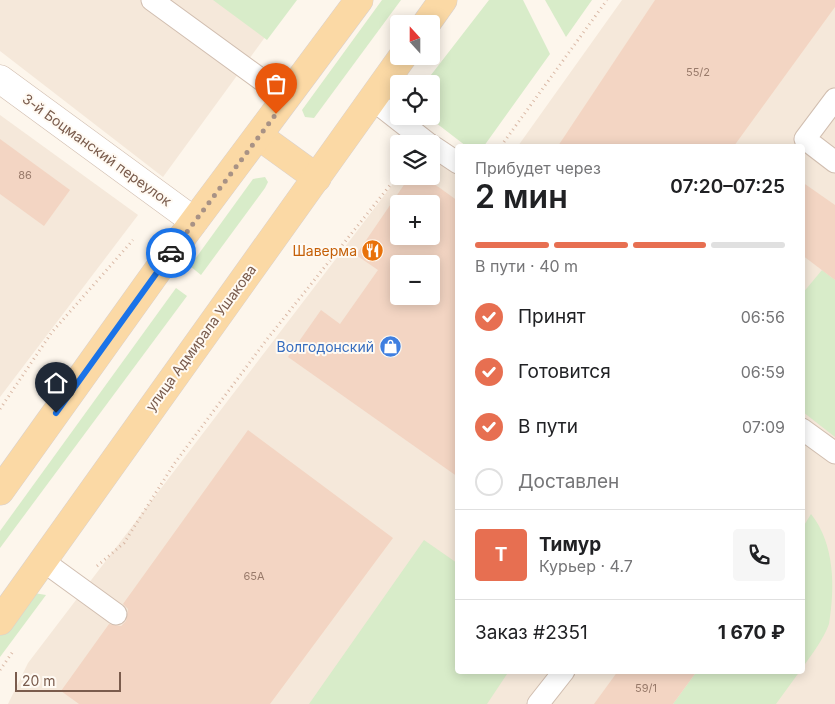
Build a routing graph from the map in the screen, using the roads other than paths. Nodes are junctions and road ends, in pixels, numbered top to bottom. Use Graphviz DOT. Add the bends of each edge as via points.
graph roads {
  1 [pos="152,0"];
  2 [pos="359,0"];
  3 [pos="443,0"];
  4 [pos="432,15"];
  5 [pos="397,65"];
  6 [pos="0,79"];
  7 [pos="288,99"];
  8 [pos="835,99"];
  9 [pos="373,100"];
  10 [pos="417,135"];
  11 [pos="260,136"];
  12 [pos="440,151"];
  13 [pos="455,161"];
  14 [pos="835,162"];
  15 [pos="316,178"];
  16 [pos="194,221"];
  17 [pos="805,431"];
  18 [pos="835,453"];
  19 [pos="0,491"];
  20 [pos="43,561"];
  21 [pos="116,614"];
  22 [pos="0,621"];
  23 [pos="562,674"];
  24 [pos="538,704"];
  1 -- 7 [label="lane"];
  2 -- 7 [label="main road"];
  3 -- 4 [label="main road"];
  5 -- 9 [label="main road, улица Адмирала Ушакова"];
  6 -- 16 [label="street, 3-й Боцманский переулок"];
  7 -- 11 [label="main road"];
  8 -- 14 [label="lane" via="805,139"];
  9 -- 10 [label="lane"];
  9 -- 15 [label="main road, улица Адмирала Ушакова"];
  11 -- 15 [label="main road"];
  11 -- 16 [label="main road"];
  12 -- 13 [label="lane"];
  15 -- 20 [label="main road, улица Адмирала Ушакова"];
  16 -- 19 [label="main road"];
  17 -- 18 [label="lane"];
  20 -- 21 [label="lane"];
  20 -- 22 [label="main road, улица Адмирала Ушакова"];
  23 -- 24 [label="lane"];
}
